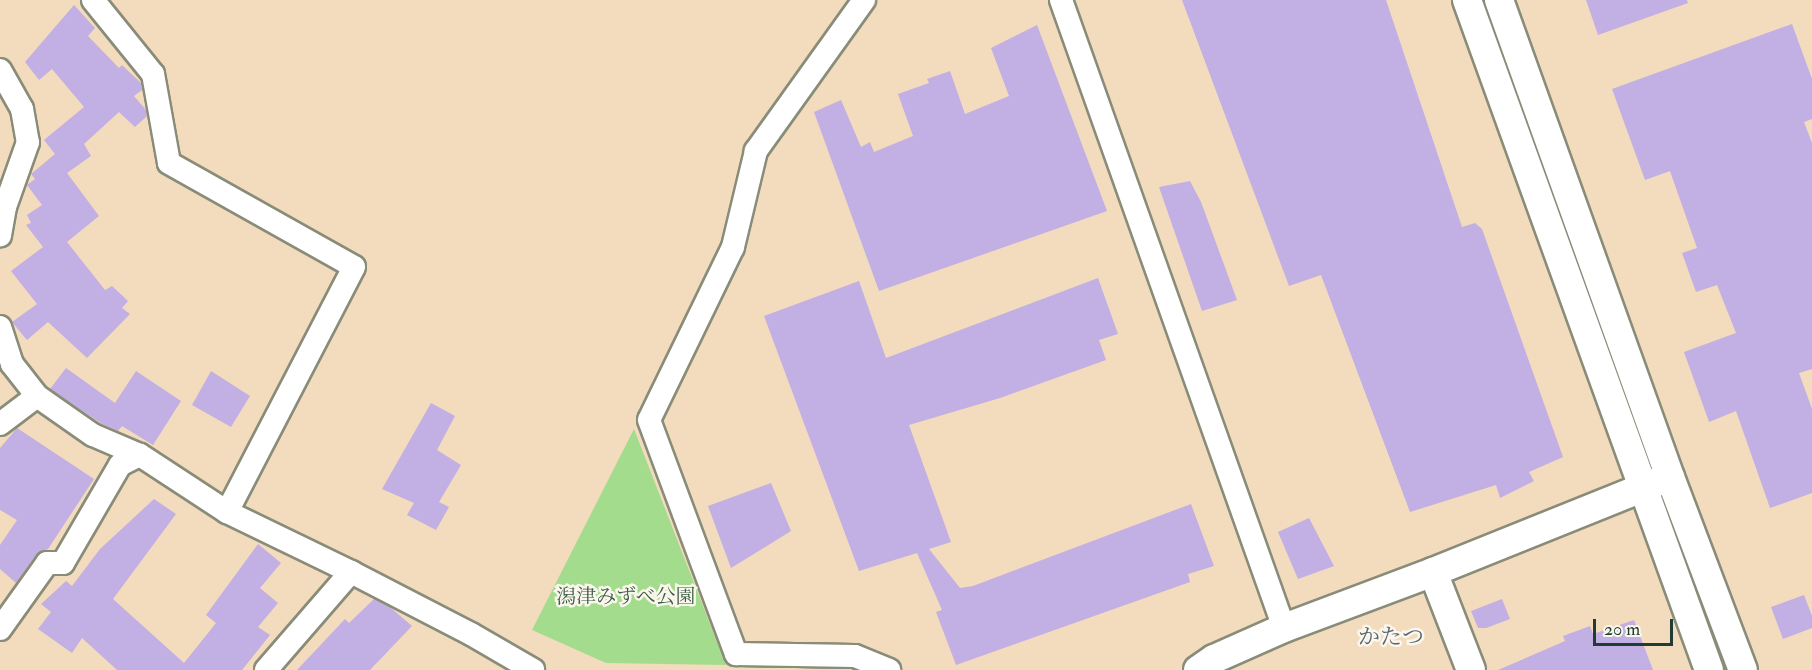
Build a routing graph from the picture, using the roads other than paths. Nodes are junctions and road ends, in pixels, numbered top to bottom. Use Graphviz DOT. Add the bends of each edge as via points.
graph roads {
  1 [pos="93,0"];
  2 [pos="864,0"];
  3 [pos="1061,0"];
  4 [pos="1467,0"];
  5 [pos="1499,0"];
  6 [pos="0,70"];
  7 [pos="0,236"];
  8 [pos="0,327"];
  9 [pos="37,396"];
  10 [pos="0,424"];
  11 [pos="140,455"];
  12 [pos="1670,477"];
  13 [pos="1642,488"];
  14 [pos="227,513"];
  15 [pos="351,572"];
  16 [pos="1433,572"];
  17 [pos="1284,628"];
  18 [pos="0,629"];
  19 [pos="266,670"];
  20 [pos="533,670"];
  21 [pos="889,670"];
  22 [pos="1198,670"];
  23 [pos="1471,670"];
  24 [pos="1709,670"];
  25 [pos="1743,670"];
  1 -- 14 [label="street" via="153,74 169,164 354,267"];
  2 -- 21 [label="street" via="756,151 733,246 649,420 736,654 855,656"];
  3 -- 17 [label="street"];
  4 -- 13 [label="street"];
  5 -- 12 [label="street"];
  6 -- 7 [label="street" via="22,109 28,142 5,207"];
  8 -- 9 [label="street" via="12,364"];
  9 -- 10 [label="street"];
  9 -- 11 [label="street" via="93,435"];
  11 -- 14 [label="street"];
  11 -- 18 [label="street" via="120,465 63,563 47,563"];
  12 -- 13 [label="street"];
  12 -- 25 [label="street"];
  13 -- 16 [label="street"];
  13 -- 24 [label="street"];
  14 -- 15 [label="street"];
  15 -- 19 [label="street"];
  15 -- 20 [label="street"];
  16 -- 17 [label="street"];
  16 -- 23 [label="street"];
  17 -- 22 [label="street"];
}
